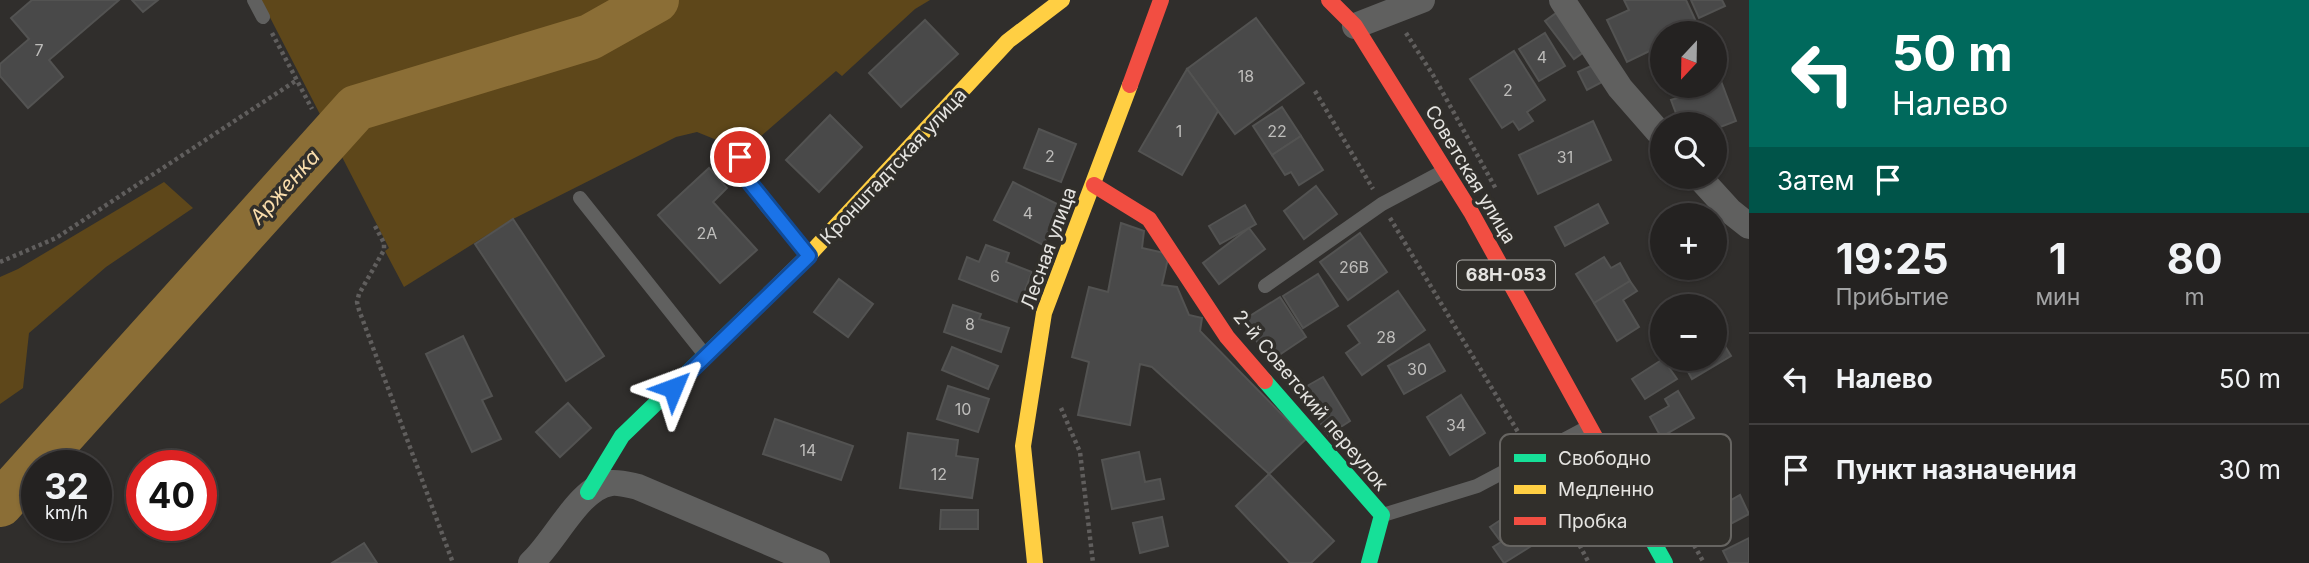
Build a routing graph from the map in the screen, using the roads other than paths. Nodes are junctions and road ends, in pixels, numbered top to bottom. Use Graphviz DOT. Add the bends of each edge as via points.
graph roads {
  1 [pos="254,0"];
  2 [pos="1062,0"];
  3 [pos="1161,0"];
  4 [pos="1329,0"];
  5 [pos="1422,0"];
  6 [pos="1562,0"];
  7 [pos="263,17"];
  8 [pos="1355,26"];
  9 [pos="1650,122"];
  10 [pos="740,157"];
  11 [pos="1445,170"];
  12 [pos="1094,185"];
  13 [pos="1710,189"];
  14 [pos="580,198"];
  15 [pos="1749,226"];
  16 [pos="809,256"];
  17 [pos="1265,286"];
  18 [pos="706,356"];
  19 [pos="1590,426"];
  20 [pos="1575,434"];
  21 [pos="1594,434"];
  22 [pos="1500,474"];
  23 [pos="594,489"];
  24 [pos="1382,515"];
  25 [pos="1656,546"];
  26 [pos="531,563"];
  27 [pos="817,563"];
  28 [pos="1035,563"];
  29 [pos="1369,563"];
  30 [pos="1665,563"];
  1 -- 7 [label="lane"];
  2 -- 16 [label="street, Кронштадтская улица" via="1008,41"];
  3 -- 12 [label="street, Лесная улица"];
  4 -- 8 [label="street, Советская улица / 68Н-053"];
  5 -- 8 [label="street"];
  6 -- 9 [label="street" via="1620,88"];
  8 -- 11 [label="street, Советская улица / 68Н-053"];
  10 -- 16 [label="lane" via="750,183"];
  11 -- 17 [label="lane" via="1382,204"];
  11 -- 19 [label="street, Советская улица / 68Н-053"];
  12 -- 24 [label="street, 2-й Советский переулок" via="1149,219 1227,337"];
  12 -- 28 [label="street, Лесная улица" via="1044,313 1023,446"];
  13 -- 15 [label="street"];
  14 -- 18 [label="lane"];
  16 -- 18 [label="street, Кронштадтская улица"];
  18 -- 23 [label="street, Кронштадтская улица" via="622,436"];
  19 -- 20 [label="lane"];
  19 -- 21 [label="street, Советская улица / 68Н-053"];
  22 -- 24 [label="lane" via="1476,486"];
  23 -- 26 [label="street, Кронштадтская улица"];
  23 -- 27 [label="street" via="613,482 638,487"];
  24 -- 29 [label="street, 2-й Советский переулок"];
  25 -- 30 [label="street, Советская улица / 68Н-053"];
}
